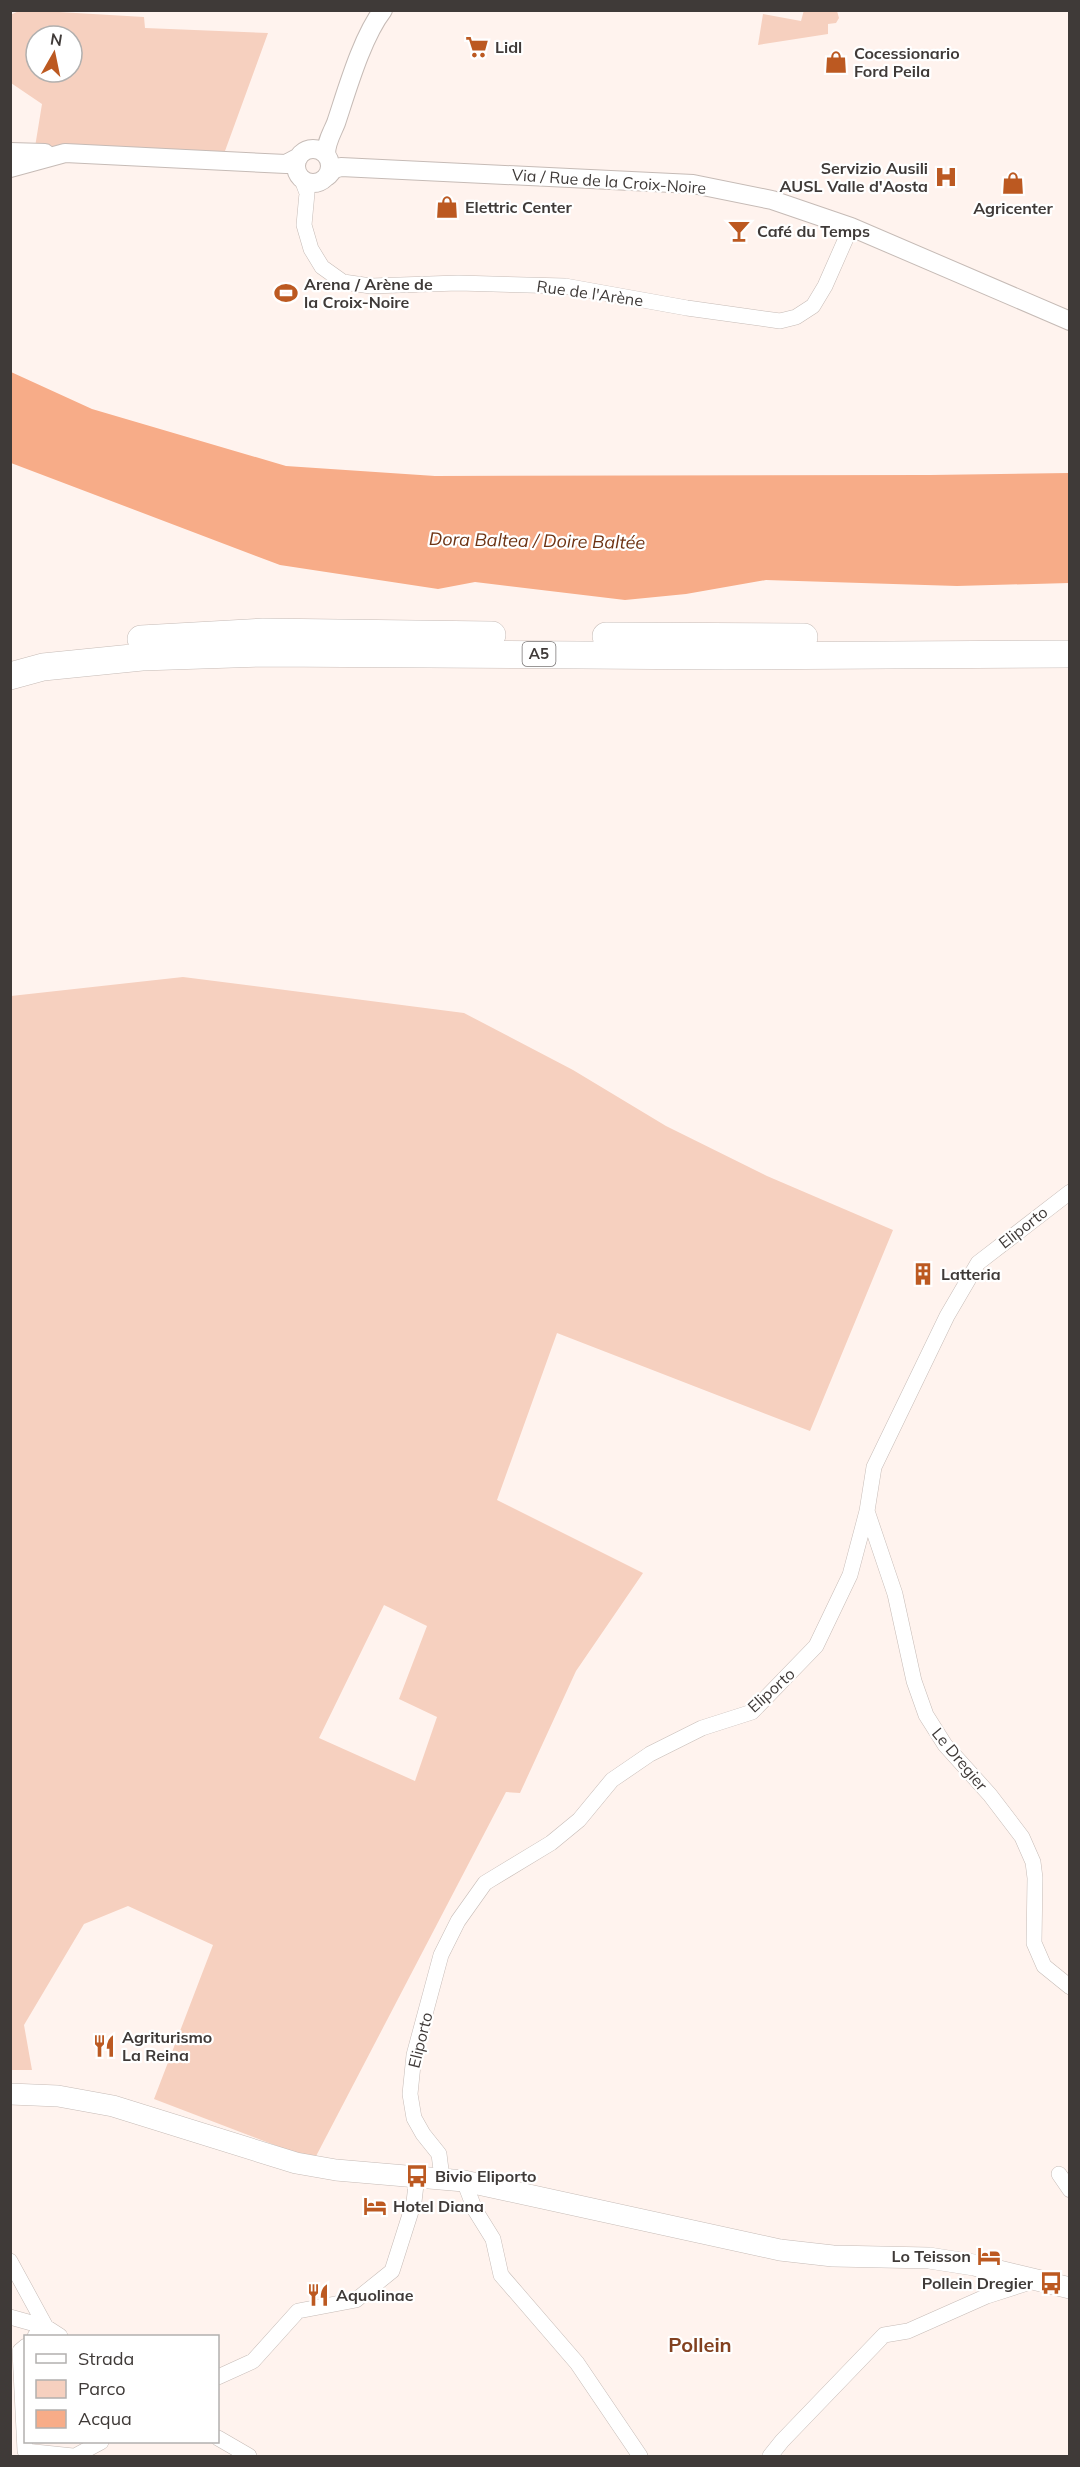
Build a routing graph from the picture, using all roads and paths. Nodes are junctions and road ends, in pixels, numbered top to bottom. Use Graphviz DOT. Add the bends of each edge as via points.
graph roads {
  1 [pos="383,10"];
  2 [pos="10,152"];
  3 [pos="65,153"];
  4 [pos="315,166"];
  5 [pos="10,168"];
  6 [pos="851,227"];
  7 [pos="1070,321"];
  8 [pos="1070,637"];
  9 [pos="1070,654"];
  10 [pos="10,657"];
  11 [pos="10,676"];
  12 [pos="1070,1192"];
  13 [pos="867,1511"];
  14 [pos="1070,1988"];
  15 [pos="10,2094"];
  16 [pos="1059,2174"];
  17 [pos="417,2176"];
  18 [pos="442,2178"];
  19 [pos="464,2181"];
  20 [pos="1070,2190"];
  21 [pos="10,2261"];
  22 [pos="1039,2280"];
  23 [pos="1070,2288"];
  24 [pos="10,2317"];
  25 [pos="40,2332"];
  26 [pos="24,2348"];
  27 [pos="219,2377"];
  28 [pos="24,2431"];
  29 [pos="219,2439"];
  30 [pos="25,2443"];
  31 [pos="99,2443"];
  32 [pos="74,2457"];
  33 [pos="249,2457"];
  34 [pos="640,2457"];
  35 [pos="770,2457"];
  1 -- 4 [label="street"];
  2 -- 3 [label="street, Via / Rue de la Croix-Noire"];
  3 -- 4 [label="street, Via / Rue de la Croix-Noire"];
  3 -- 5 [label="street"];
  4 -- 6 [label="street, Via / Rue de la Croix-Noire" via="693,184 772,200"];
  4 -- 6 [label="street, Rue de l'Arène" via="304,225 311,249 322,267 342,282 371,286 565,286 780,321 813,306"];
  6 -- 7 [label="street, Via / Rue de la Croix-Noire"];
  8 -- 10 [label="highway, A5" via="263,632 132,639"];
  9 -- 11 [label="highway, A5" via="263,653 142,657 43,667"];
  12 -- 13 [label="street, Eliporto" via="978,1263 947,1316 878,1458"];
  13 -- 14 [label="street, Le Dregier" via="895,1594 914,1681 926,1715 1027,1846 1035,1878 1034,1943 1044,1966"];
  13 -- 18 [label="street, Eliporto" via="850,1575 816,1646 787,1678 752,1712 702,1728 650,1754 612,1780 579,1820 485,1883 458,1921 441,1955 414,2055 410,2094 414,2118 439,2154"];
  15 -- 17 [label="main road" via="58,2096 113,2106 296,2163"];
  16 -- 20 [label="street"];
  17 -- 18 [label="main road"];
  17 -- 27 [label="street" via="414,2202 392,2271 356,2300 298,2311 253,2361"];
  18 -- 19 [label="main road"];
  19 -- 22 [label="main road" via="780,2250 833,2256 929,2258"];
  19 -- 34 [label="street" via="475,2210 493,2239 501,2275 577,2363"];
  21 -- 25 [label="street"];
  22 -- 23 [label="main road"];
  22 -- 35 [label="street" via="987,2296 908,2331 884,2335"];
  24 -- 25 [label="street"];
  26 -- 28 [label="street" via="20,2351"];
  29 -- 33 [label="street"];
  30 -- 32 [label="street" via="25,2451"];
  31 -- 32 [label="street"];
}
